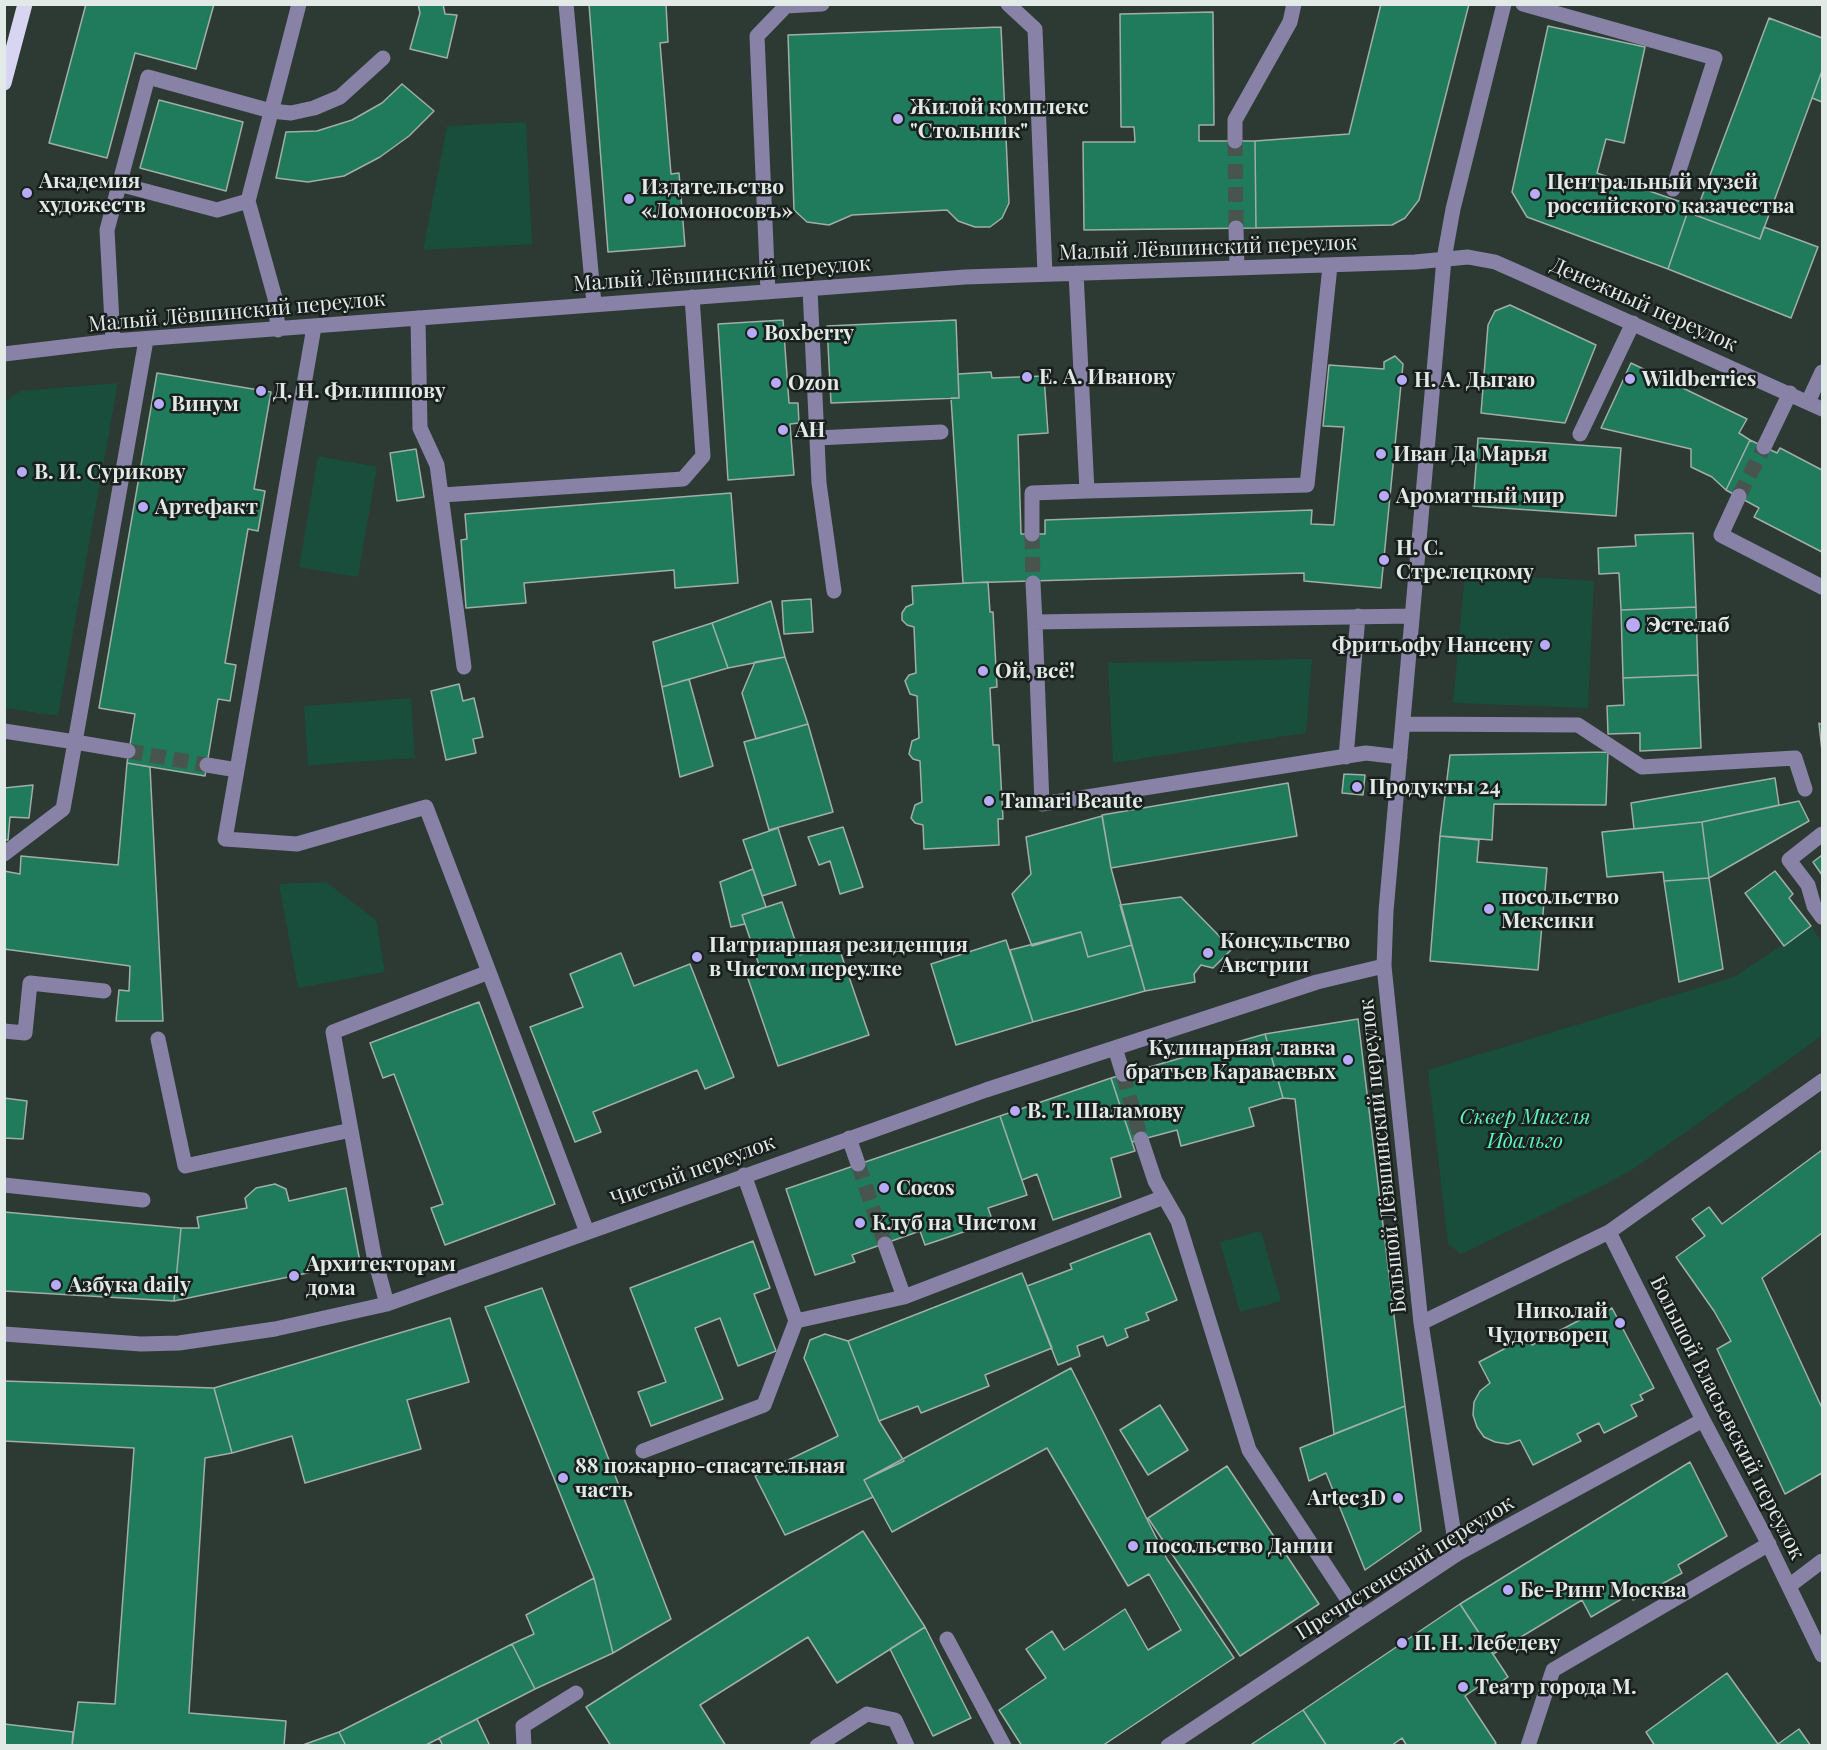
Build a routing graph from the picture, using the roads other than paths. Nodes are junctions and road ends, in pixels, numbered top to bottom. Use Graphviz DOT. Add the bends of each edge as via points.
graph roads {
  1 [pos="25,4"];
  2 [pos="299,4"];
  3 [pos="566,4"];
  4 [pos="822,4"];
  5 [pos="1294,4"];
  6 [pos="1504,4"];
  7 [pos="1523,4"];
  8 [pos="786,5"];
  9 [pos="1011,6"];
  10 [pos="383,58"];
  11 [pos="4,83"];
  12 [pos="271,111"];
  13 [pos="1235,141"];
  14 [pos="119,183"];
  15 [pos="1673,189"];
  16 [pos="248,201"];
  17 [pos="1236,228"];
  18 [pos="1444,259"];
  19 [pos="1330,266"];
  20 [pos="1237,268"];
  21 [pos="1076,273"];
  22 [pos="1045,274"];
  23 [pos="810,289"];
  24 [pos="768,292"];
  25 [pos="693,297"];
  26 [pos="594,304"];
  27 [pos="418,318"];
  28 [pos="1633,323"];
  29 [pos="314,327"];
  30 [pos="278,330"];
  31 [pos="146,340"];
  32 [pos="113,341"];
  33 [pos="4,354"];
  34 [pos="1822,372"];
  35 [pos="1790,393"];
  36 [pos="1808,402"];
  37 [pos="1822,409"];
  38 [pos="941,432"];
  39 [pos="1580,434"];
  40 [pos="817,438"];
  41 [pos="1764,447"];
  42 [pos="1087,491"];
  43 [pos="442,495"];
  44 [pos="1739,496"];
  45 [pos="1032,534"];
  46 [pos="1033,583"];
  47 [pos="1822,587"];
  48 [pos="834,591"];
  49 [pos="1358,616"];
  50 [pos="1412,616"];
  51 [pos="1035,622"];
  52 [pos="464,667"];
  53 [pos="1404,724"];
  54 [pos="4,731"];
  55 [pos="75,742"];
  56 [pos="128,751"];
  57 [pos="1346,756"];
  58 [pos="1400,757"];
  59 [pos="207,765"];
  60 [pos="237,770"];
  61 [pos="1805,789"];
  62 [pos="1822,834"];
  63 [pos="4,855"];
  64 [pos="1822,917"];
  65 [pos="1384,966"];
  66 [pos="489,972"];
  67 [pos="105,991"];
  68 [pos="4,1031"];
  69 [pos="158,1039"];
  70 [pos="1114,1048"];
  71 [pos="1123,1074"];
  72 [pos="1822,1081"];
  73 [pos="351,1130"];
  74 [pos="849,1138"];
  75 [pos="1141,1139"];
  76 [pos="858,1164"];
  77 [pos="744,1175"];
  78 [pos="4,1185"];
  79 [pos="1164,1197"];
  80 [pos="143,1200"];
  81 [pos="587,1232"];
  82 [pos="1609,1232"];
  83 [pos="885,1244"];
  84 [pos="904,1297"];
  85 [pos="387,1304"];
  86 [pos="796,1321"];
  87 [pos="1421,1323"];
  88 [pos="4,1334"];
  89 [pos="1702,1420"];
  90 [pos="643,1451"];
  91 [pos="1769,1544"];
  92 [pos="1457,1554"];
  93 [pos="1822,1561"];
  94 [pos="1789,1586"];
  95 [pos="1360,1618"];
  96 [pos="947,1640"];
  97 [pos="1822,1655"];
  98 [pos="576,1693"];
  99 [pos="1190,1739"];
  100 [pos="524,1746"];
  101 [pos="817,1746"];
  102 [pos="907,1746"];
  103 [pos="1004,1746"];
  104 [pos="1168,1746"];
  105 [pos="1528,1746"];
  1 -- 11 [label="main road"];
  2 -- 12 [label="street"];
  3 -- 26 [label="street"];
  4 -- 8 [label="street"];
  5 -- 13 [label="street" via="1290,22 1235,120"];
  6 -- 18 [label="street, Большой Лёвшинский переулок"];
  7 -- 15 [label="street" via="1715,58"];
  8 -- 24 [label="street" via="757,36"];
  9 -- 22 [label="street" via="1035,29"];
  10 -- 12 [label="street" via="340,97 291,113"];
  12 -- 14 [label="street" via="148,77"];
  12 -- 16 [label="street"];
  14 -- 16 [label="street" via="217,210"];
  14 -- 32 [label="street" via="107,230"];
  16 -- 30 [label="street" via="275,298"];
  17 -- 20 [label="street"];
  18 -- 19 [label="street, Малый Лёвшинский переулок"];
  18 -- 28 [label="street, Денежный переулок" via="1468,257 1495,262"];
  18 -- 50 [label="street, Большой Лёвшинский переулок"];
  19 -- 20 [label="street, Малый Лёвшинский переулок"];
  19 -- 42 [label="street" via="1307,485"];
  20 -- 21 [label="street, Малый Лёвшинский переулок"];
  21 -- 22 [label="street, Малый Лёвшинский переулок"];
  21 -- 42 [label="street"];
  22 -- 23 [label="street, Малый Лёвшинский переулок"];
  23 -- 24 [label="street, Малый Лёвшинский переулок"];
  23 -- 40 [label="street"];
  24 -- 25 [label="street, Малый Лёвшинский переулок"];
  25 -- 26 [label="street, Малый Лёвшинский переулок"];
  25 -- 43 [label="street" via="703,456 683,478"];
  26 -- 27 [label="street, Малый Лёвшинский переулок"];
  27 -- 29 [label="street, Малый Лёвшинский переулок"];
  27 -- 43 [label="street" via="420,428 437,465"];
  28 -- 35 [label="street, Денежный переулок"];
  28 -- 39 [label="street"];
  29 -- 30 [label="street, Малый Лёвшинский переулок"];
  29 -- 60 [label="street"];
  30 -- 31 [label="street, Малый Лёвшинский переулок"];
  31 -- 32 [label="street, Малый Лёвшинский переулок"];
  31 -- 55 [label="street"];
  32 -- 33 [label="street, Малый Лёвшинский переулок"];
  34 -- 36 [label="street"];
  35 -- 36 [label="street, Денежный переулок"];
  35 -- 41 [label="street"];
  36 -- 37 [label="street, Денежный переулок"];
  38 -- 40 [label="street"];
  40 -- 48 [label="street"];
  42 -- 45 [label="street" via="1032,493"];
  43 -- 52 [label="street"];
  44 -- 47 [label="street" via="1721,535"];
  46 -- 51 [label="street"];
  49 -- 50 [label="street"];
  49 -- 51 [label="street"];
  49 -- 57 [label="street"];
  50 -- 53 [label="street, Большой Лёвшинский переулок"];
  51 -- 57 [label="street" via="1042,804"];
  53 -- 58 [label="street, Большой Лёвшинский переулок"];
  53 -- 61 [label="street" via="1578,725 1642,767 1795,759"];
  54 -- 55 [label="street"];
  55 -- 56 [label="street"];
  55 -- 63 [label="street" via="63,809"];
  57 -- 58 [label="street" via="1366,753"];
  58 -- 65 [label="street, Большой Лёвшинский переулок"];
  59 -- 60 [label="street"];
  60 -- 66 [label="street" via="225,839 297,844 426,807"];
  62 -- 64 [label="street" via="1789,860 1808,885"];
  65 -- 70 [label="street, Чистый переулок" via="1317,982"];
  65 -- 87 [label="street, Большой Лёвшинский переулок"];
  66 -- 73 [label="street" via="333,1032"];
  66 -- 81 [label="street"];
  67 -- 68 [label="street" via="30,983 25,1033"];
  69 -- 73 [label="street" via="185,1166"];
  70 -- 71 [label="street"];
  70 -- 74 [label="street, Чистый переулок"];
  72 -- 82 [label="street"];
  73 -- 85 [label="street" via="374,1256"];
  74 -- 76 [label="street"];
  74 -- 77 [label="street, Чистый переулок"];
  75 -- 79 [label="street"];
  77 -- 81 [label="street, Чистый переулок"];
  77 -- 86 [label="street"];
  78 -- 80 [label="street"];
  79 -- 84 [label="street"];
  79 -- 95 [label="street" via="1178,1221 1248,1450"];
  81 -- 85 [label="street, Чистый переулок"];
  82 -- 87 [label="street"];
  82 -- 89 [label="street, Большой Власьевский переулок"];
  83 -- 84 [label="street"];
  84 -- 86 [label="street"];
  85 -- 88 [label="street, Чистый переулок" via="275,1329 179,1343"];
  86 -- 90 [label="street" via="764,1405"];
  87 -- 92 [label="street, Большой Лёвшинский переулок"];
  89 -- 91 [label="street, Большой Власьевский переулок"];
  89 -- 92 [label="street, Пречистенский переулок"];
  91 -- 94 [label="street, Большой Власьевский переулок"];
  91 -- 105 [label="street" via="1553,1670"];
  92 -- 95 [label="street, Пречистенский переулок"];
  93 -- 94 [label="street"];
  94 -- 97 [label="street, Большой Власьевский переулок"];
  95 -- 99 [label="street, Пречистенский переулок"];
  96 -- 103 [label="street"];
  98 -- 100 [label="street" via="523,1726"];
  99 -- 104 [label="street, Пречистенский переулок"];
  101 -- 102 [label="street" via="867,1714 895,1720"];
}
